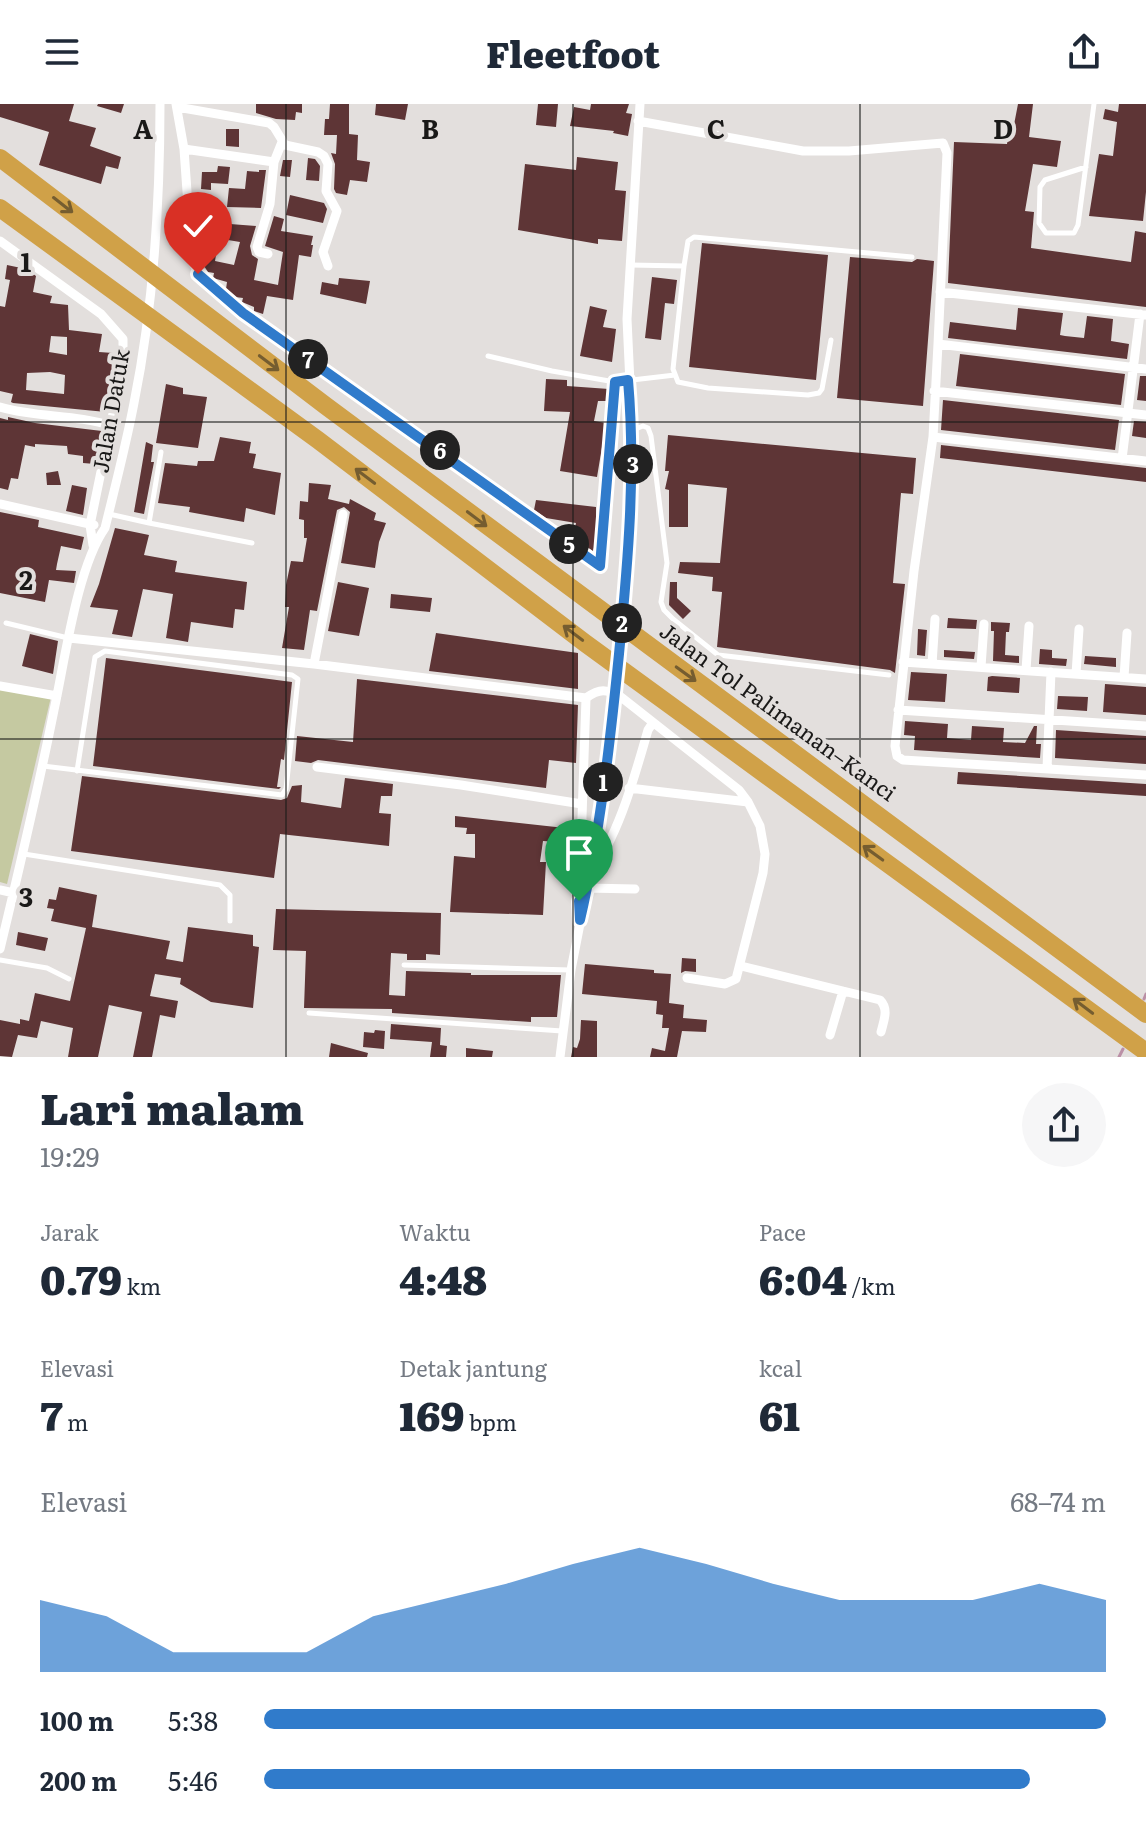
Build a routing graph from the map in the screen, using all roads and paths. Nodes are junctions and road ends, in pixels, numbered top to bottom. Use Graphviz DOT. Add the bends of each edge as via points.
graph roads {
  1 [pos="160,104"];
  2 [pos="640,104"];
  3 [pos="1094,104"];
  4 [pos="176,106"];
  5 [pos="638,121"];
  6 [pos="282,142"];
  7 [pos="184,149"];
  8 [pos="0,158"];
  9 [pos="274,162"];
  10 [pos="1086,167"];
  11 [pos="0,208"];
  12 [pos="0,221"];
  13 [pos="0,241"];
  14 [pos="268,254"];
  15 [pos="912,257"];
  16 [pos="629,265"];
  17 [pos="328,266"];
  18 [pos="684,266"];
  19 [pos="102,285"];
  20 [pos="940,292"];
  21 [pos="1143,315"];
  22 [pos="831,340"];
  23 [pos="938,344"];
  24 [pos="488,356"];
  25 [pos="1132,367"];
  26 [pos="1146,369"];
  27 [pos="675,375"];
  28 [pos="628,380"];
  29 [pos="615,382"];
  30 [pos="934,391"];
  31 [pos="0,407"];
  32 [pos="1127,413"];
  33 [pos="1146,415"];
  34 [pos="112,426"];
  35 [pos="633,430"];
  36 [pos="933,437"];
  37 [pos="161,452"];
  38 [pos="1122,459"];
  39 [pos="1146,461"];
  40 [pos="0,504"];
  41 [pos="108,513"];
  42 [pos="343,514"];
  43 [pos="149,523"];
  44 [pos="90,525"];
  45 [pos="105,528"];
  46 [pos="252,543"];
  47 [pos="93,545"];
  48 [pos="600,566"];
  49 [pos="935,619"];
  50 [pos="6,623"];
  51 [pos="984,624"];
  52 [pos="1029,626"];
  53 [pos="1079,629"];
  54 [pos="1127,633"];
  55 [pos="69,638"];
  56 [pos="903,662"];
  57 [pos="314,664"];
  58 [pos="932,664"];
  59 [pos="981,667"];
  60 [pos="1026,670"];
  61 [pos="1051,672"];
  62 [pos="1076,674"];
  63 [pos="889,675"];
  64 [pos="1124,677"];
  65 [pos="1146,679"];
  66 [pos="0,686"];
  67 [pos="57,696"];
  68 [pos="586,698"];
  69 [pos="898,710"];
  70 [pos="1049,720"];
  71 [pos="652,724"];
  72 [pos="1146,726"];
  73 [pos="43,766"];
  74 [pos="317,767"];
  75 [pos="1047,769"];
  76 [pos="77,771"];
  77 [pos="1146,775"];
  78 [pos="629,788"];
  79 [pos="748,802"];
  80 [pos="582,804"];
  81 [pos="24,854"];
  82 [pos="589,874"];
  83 [pos="587,888"];
  84 [pos="635,889"];
  85 [pos="0,890"];
  86 [pos="14,893"];
  87 [pos="580,920"];
  88 [pos="230,921"];
  89 [pos="0,949"];
  90 [pos="0,960"];
  91 [pos="404,965"];
  92 [pos="741,966"];
  93 [pos="571,970"];
  94 [pos="687,978"];
  95 [pos="69,979"];
  96 [pos="843,991"];
  97 [pos="309,1013"];
  98 [pos="1146,1014"];
  99 [pos="563,1031"];
  100 [pos="881,1032"];
  101 [pos="830,1035"];
  102 [pos="1146,1052"];
  103 [pos="560,1057"];
  1 -- 41 [label="street" via="160,174 144,343"];
  2 -- 5 [label="street"];
  3 -- 10 [label="lane"];
  4 -- 6 [label="street" via="269,123"];
  4 -- 7 [label="street"];
  5 -- 16 [label="street"];
  5 -- 20 [label="street" via="803,151 943,143 947,153"];
  6 -- 9 [label="street"];
  6 -- 17 [label="street" via="318,152 328,164 326,191 337,211 323,252"];
  7 -- 9 [label="street"];
  7 -- 48 [label="street" via="190,251 194,268 206,282"];
  8 -- 98 [label="highway, Jalan Tol Palimanan–Kanci, one-way"];
  9 -- 14 [label="street" via="270,204 257,247"];
  10 -- 10 [label="lane" via="1074,233 1046,233 1039,223 1040,187 1045,180"];
  11 -- 19 [label="highway"];
  12 -- 19 [label="highway"];
  13 -- 34 [label="street, Jalan Datuk" via="101,314 123,339"];
  15 -- 18 [label="lane" via="694,237 688,241"];
  16 -- 18 [label="lane"];
  16 -- 28 [label="street"];
  18 -- 27 [label="lane"];
  102 -- 19 [label="highway, one-way"];
  20 -- 21 [label="street"];
  20 -- 23 [label="street"];
  21 -- 25 [label="street"];
  22 -- 27 [label="lane" via="819,393 698,387 678,382"];
  23 -- 25 [label="street"];
  23 -- 30 [label="street"];
  24 -- 29 [label="lane"];
  25 -- 26 [label="street"];
  25 -- 32 [label="street"];
  27 -- 28 [label="lane"];
  28 -- 29 [label="lane"];
  28 -- 35 [label="street"];
  29 -- 48 [label="lane"];
  30 -- 32 [label="street"];
  30 -- 36 [label="street"];
  31 -- 34 [label="street"];
  32 -- 33 [label="street"];
  32 -- 38 [label="street"];
  34 -- 44 [label="street, Jalan Datuk"];
  35 -- 63 [label="lane" via="643,426 651,436 667,563 661,602 673,619 718,655"];
  35 -- 82 [label="street" via="628,570"];
  36 -- 38 [label="street"];
  36 -- 56 [label="street"];
  37 -- 43 [label="lane"];
  38 -- 39 [label="street"];
  40 -- 44 [label="street"];
  41 -- 43 [label="lane"];
  41 -- 45 [label="street"];
  42 -- 57 [label="street"];
  43 -- 46 [label="lane"];
  44 -- 45 [label="street"];
  44 -- 47 [label="street, Jalan Datuk"];
  45 -- 47 [label="street"];
  47 -- 55 [label="street"];
  49 -- 58 [label="street"];
  50 -- 55 [label="lane"];
  51 -- 59 [label="street"];
  52 -- 60 [label="street"];
  53 -- 62 [label="street"];
  54 -- 64 [label="street"];
  55 -- 57 [label="street"];
  55 -- 67 [label="street"];
  56 -- 58 [label="street"];
  56 -- 69 [label="street"];
  57 -- 68 [label="street"];
  58 -- 59 [label="street"];
  59 -- 60 [label="street"];
  60 -- 61 [label="street"];
  61 -- 62 [label="street"];
  61 -- 70 [label="street"];
  62 -- 64 [label="street"];
  64 -- 65 [label="street"];
  66 -- 67 [label="street"];
  67 -- 73 [label="street"];
  68 -- 71 [label="street" via="608,689"];
  68 -- 80 [label="street"];
  69 -- 70 [label="street"];
  69 -- 75 [label="street" via="895,751 903,760"];
  70 -- 72 [label="street"];
  70 -- 75 [label="street"];
  71 -- 78 [label="street"];
  71 -- 79 [label="street"];
  73 -- 76 [label="lane"];
  73 -- 81 [label="street"];
  74 -- 80 [label="street"];
  75 -- 77 [label="street"];
  76 -- 76 [label="lane" via="282,795 298,679 98,653"];
  78 -- 79 [label="street"];
  78 -- 82 [label="street" via="612,838"];
  79 -- 92 [label="street" via="765,854"];
  80 -- 87 [label="street"];
  81 -- 86 [label="street"];
  81 -- 88 [label="lane" via="220,885 230,895"];
  82 -- 83 [label="street"];
  83 -- 84 [label="street"];
  83 -- 87 [label="street"];
  85 -- 86 [label="street"];
  86 -- 89 [label="street"];
  87 -- 93 [label="street"];
  90 -- 95 [label="lane" via="47,968"];
  91 -- 93 [label="lane"];
  92 -- 94 [label="street" via="730,983"];
  92 -- 96 [label="street"];
  93 -- 99 [label="street"];
  96 -- 100 [label="street" via="885,1004"];
  96 -- 101 [label="street"];
  97 -- 99 [label="lane"];
  99 -- 103 [label="street"];
}
